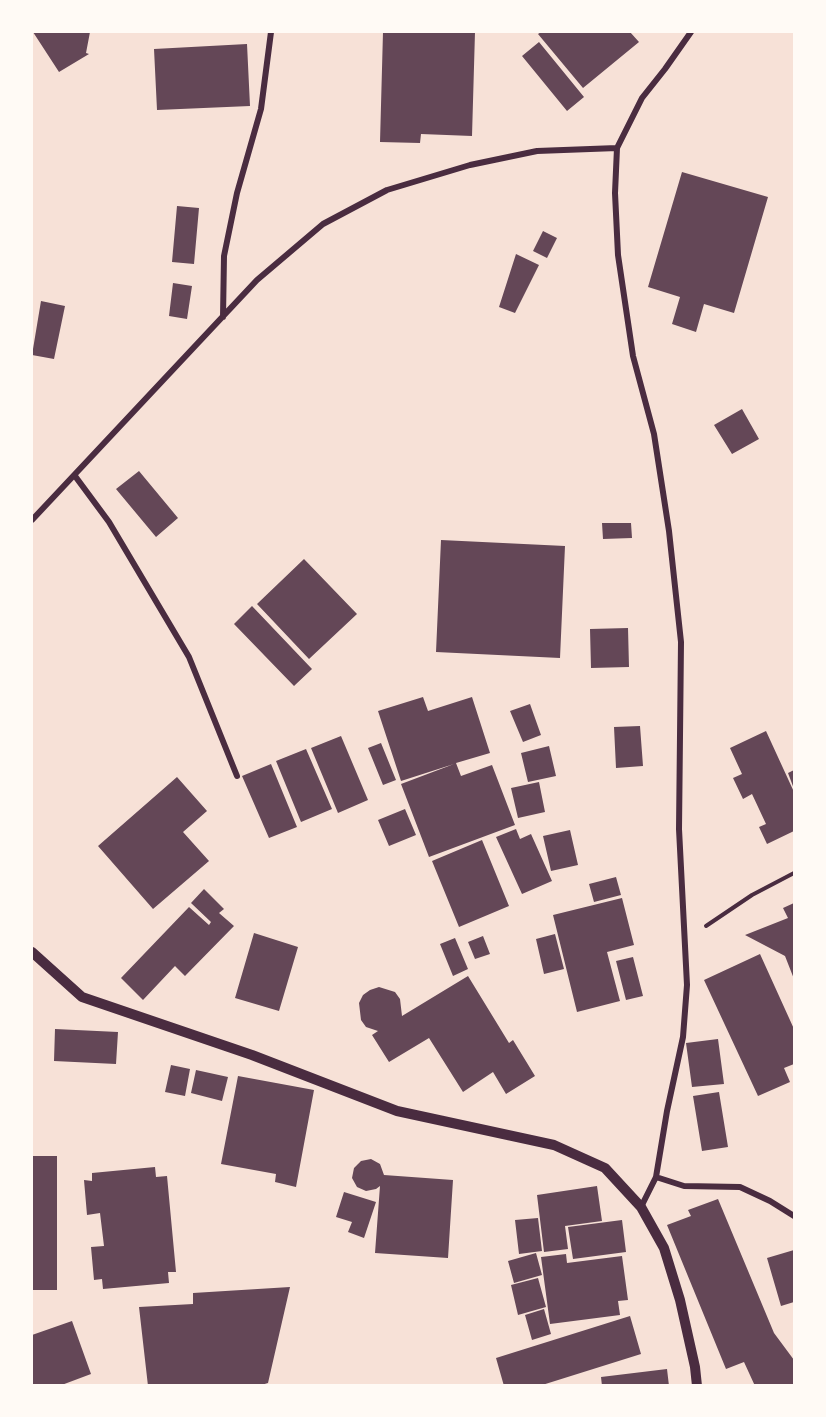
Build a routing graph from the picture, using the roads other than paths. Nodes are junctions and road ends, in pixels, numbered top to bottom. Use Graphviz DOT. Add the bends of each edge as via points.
graph roads {
  1 [pos="271,32"];
  2 [pos="692,32"];
  3 [pos="617,148"];
  4 [pos="223,318"];
  5 [pos="75,476"];
  6 [pos="32,520"];
  7 [pos="237,776"];
  8 [pos="32,952"];
  9 [pos="656,1177"];
  10 [pos="641,1207"];
  11 [pos="795,1216"];
  12 [pos="697,1386"];
  1 -- 4 [label="street" via="261,109 224,256"];
  2 -- 3 [label="street" via="642,98"];
  3 -- 4 [label="street" via="537,151 470,165 387,190 323,224 257,280"];
  3 -- 9 [label="street" via="618,255 633,356 654,434 681,642 679,829 687,985 683,1037"];
  4 -- 5 [label="street"];
  5 -- 6 [label="street"];
  5 -- 7 [label="street" via="109,522 189,657"];
  8 -- 10 [label="street" via="82,998 252,1055 398,1111 554,1145 606,1168"];
  9 -- 10 [label="street"];
  9 -- 11 [label="street" via="684,1186 740,1187"];
  10 -- 12 [label="street" via="664,1248 680,1300"];
}
